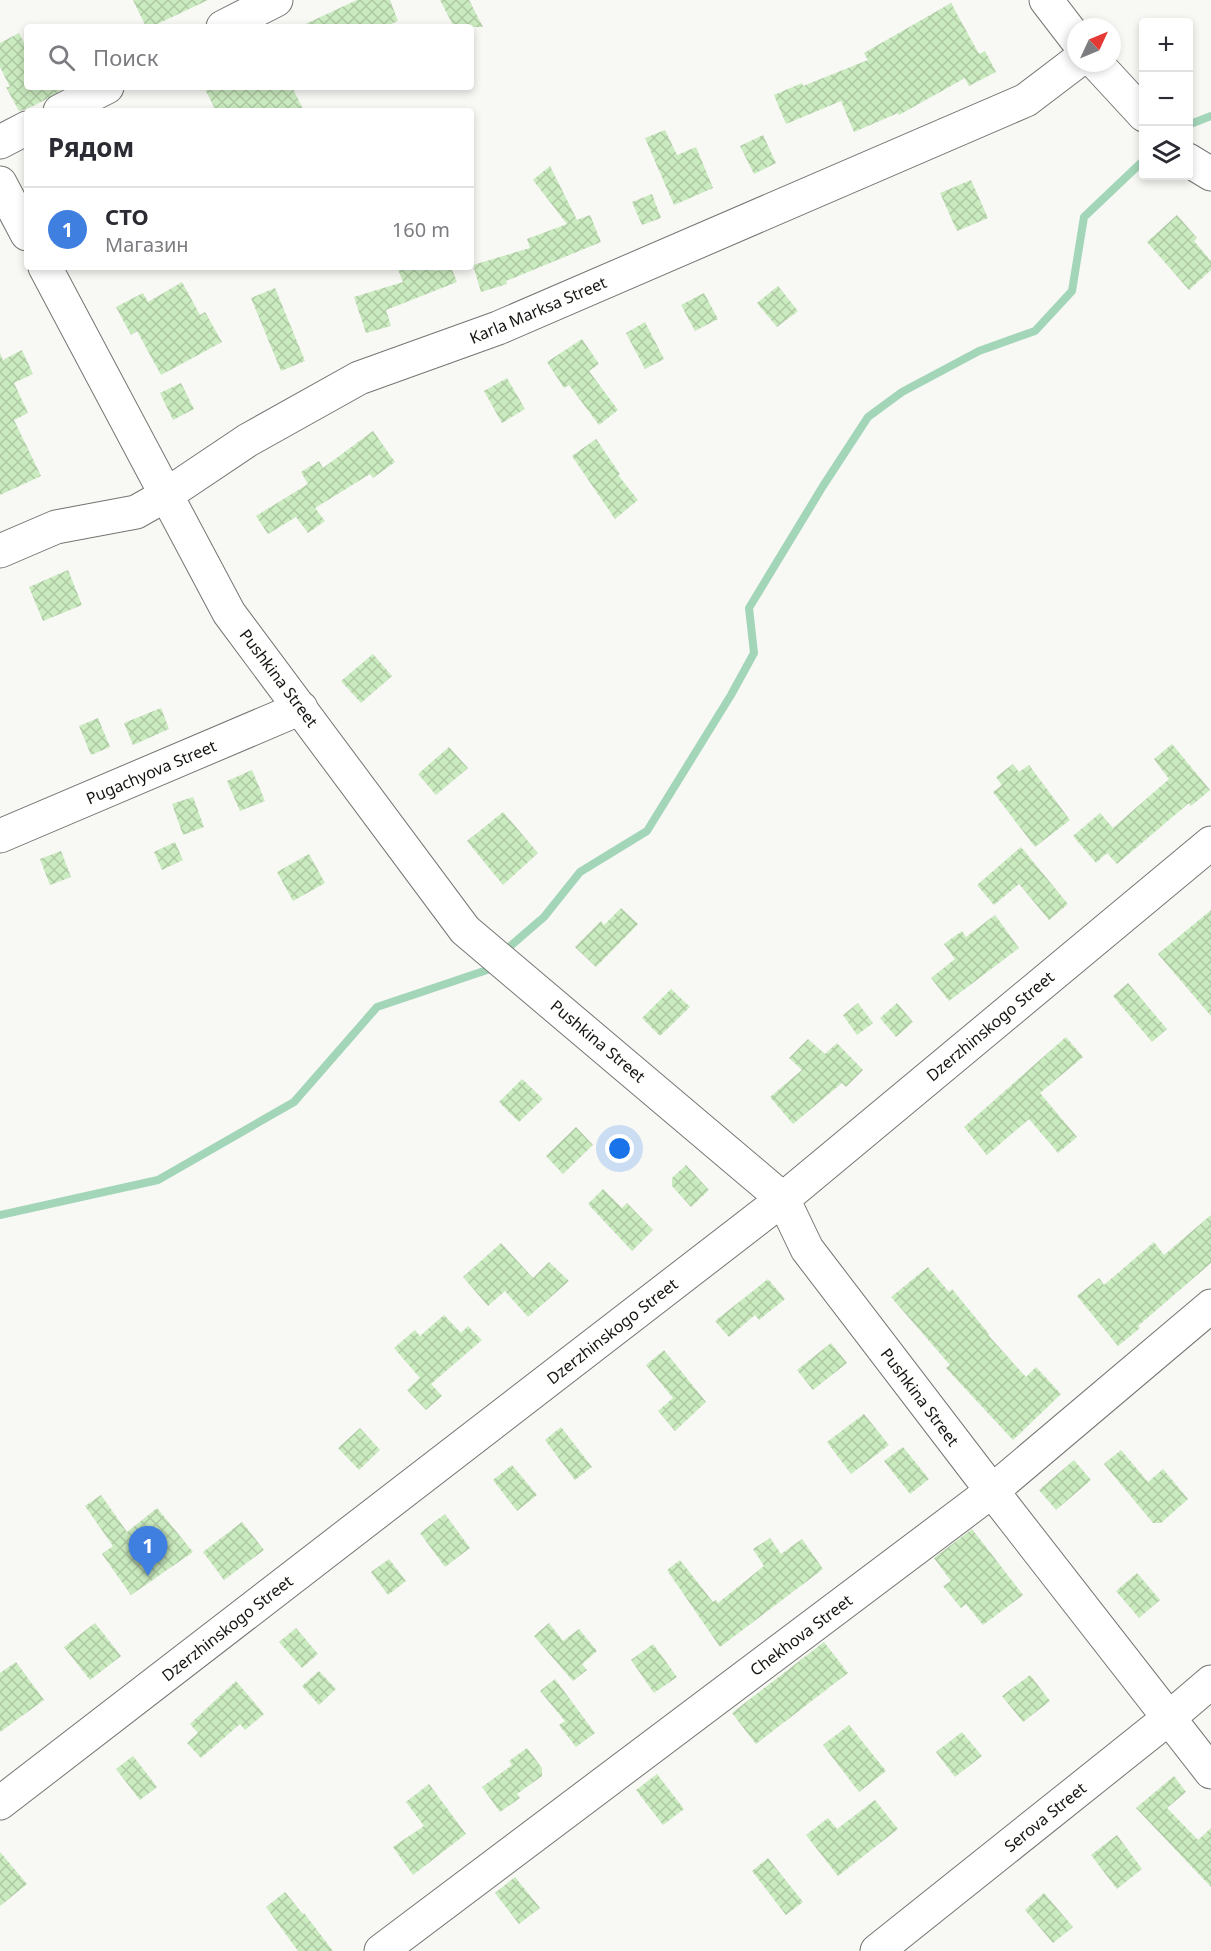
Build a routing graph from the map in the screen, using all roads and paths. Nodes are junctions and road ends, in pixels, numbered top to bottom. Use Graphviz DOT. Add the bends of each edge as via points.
graph roads {
  1 [pos="276,0"];
  2 [pos="1046,0"];
  3 [pos="230,24"];
  4 [pos="1067,27"];
  5 [pos="1067,69"];
  6 [pos="1104,72"];
  7 [pos="101,90"];
  8 [pos="66,108"];
  9 [pos="1139,111"];
  10 [pos="24,130"];
  11 [pos="0,142"];
  12 [pos="1193,163"];
  13 [pos="1211,174"];
  14 [pos="0,183"];
  15 [pos="24,228"];
  16 [pos="47,270"];
  17 [pos="166,495"];
  18 [pos="0,551"];
  19 [pos="301,708"];
  20 [pos="0,836"];
  21 [pos="1211,843"];
  22 [pos="783,1199"];
  23 [pos="1211,1306"];
  24 [pos="992,1491"];
  25 [pos="1211,1682"];
  26 [pos="1170,1717"];
  27 [pos="1211,1772"];
  28 [pos="0,1803"];
  29 [pos="381,1951"];
  30 [pos="877,1951"];
  1 -- 3 [label="street"];
  2 -- 4 [label="street"];
  5 -- 17 [label="street, Karla Marksa Street" via="1026,100 498,328 359,378 248,440"];
  6 -- 9 [label="street"];
  7 -- 8 [label="street"];
  10 -- 11 [label="street"];
  12 -- 13 [label="street"];
  14 -- 15 [label="street"];
  16 -- 17 [label="street, Pushkina Street"];
  17 -- 18 [label="street, Karla Marksa Street" via="136,512 56,527"];
  17 -- 19 [label="street, Pushkina Street" via="229,613"];
  19 -- 20 [label="street, Pugachyova Street"];
  19 -- 22 [label="street, Pushkina Street" via="465,930"];
  21 -- 22 [label="street, Dzerzhinskogo Street"];
  22 -- 24 [label="street, Pushkina Street" via="807,1249"];
  22 -- 28 [label="street, Dzerzhinskogo Street"];
  23 -- 24 [label="street, Chekhova Street"];
  24 -- 26 [label="street, Pushkina Street"];
  24 -- 29 [label="street, Chekhova Street"];
  25 -- 26 [label="street, Serova Street"];
  26 -- 27 [label="street, Pushkina Street"];
  26 -- 30 [label="street, Serova Street"];
}
